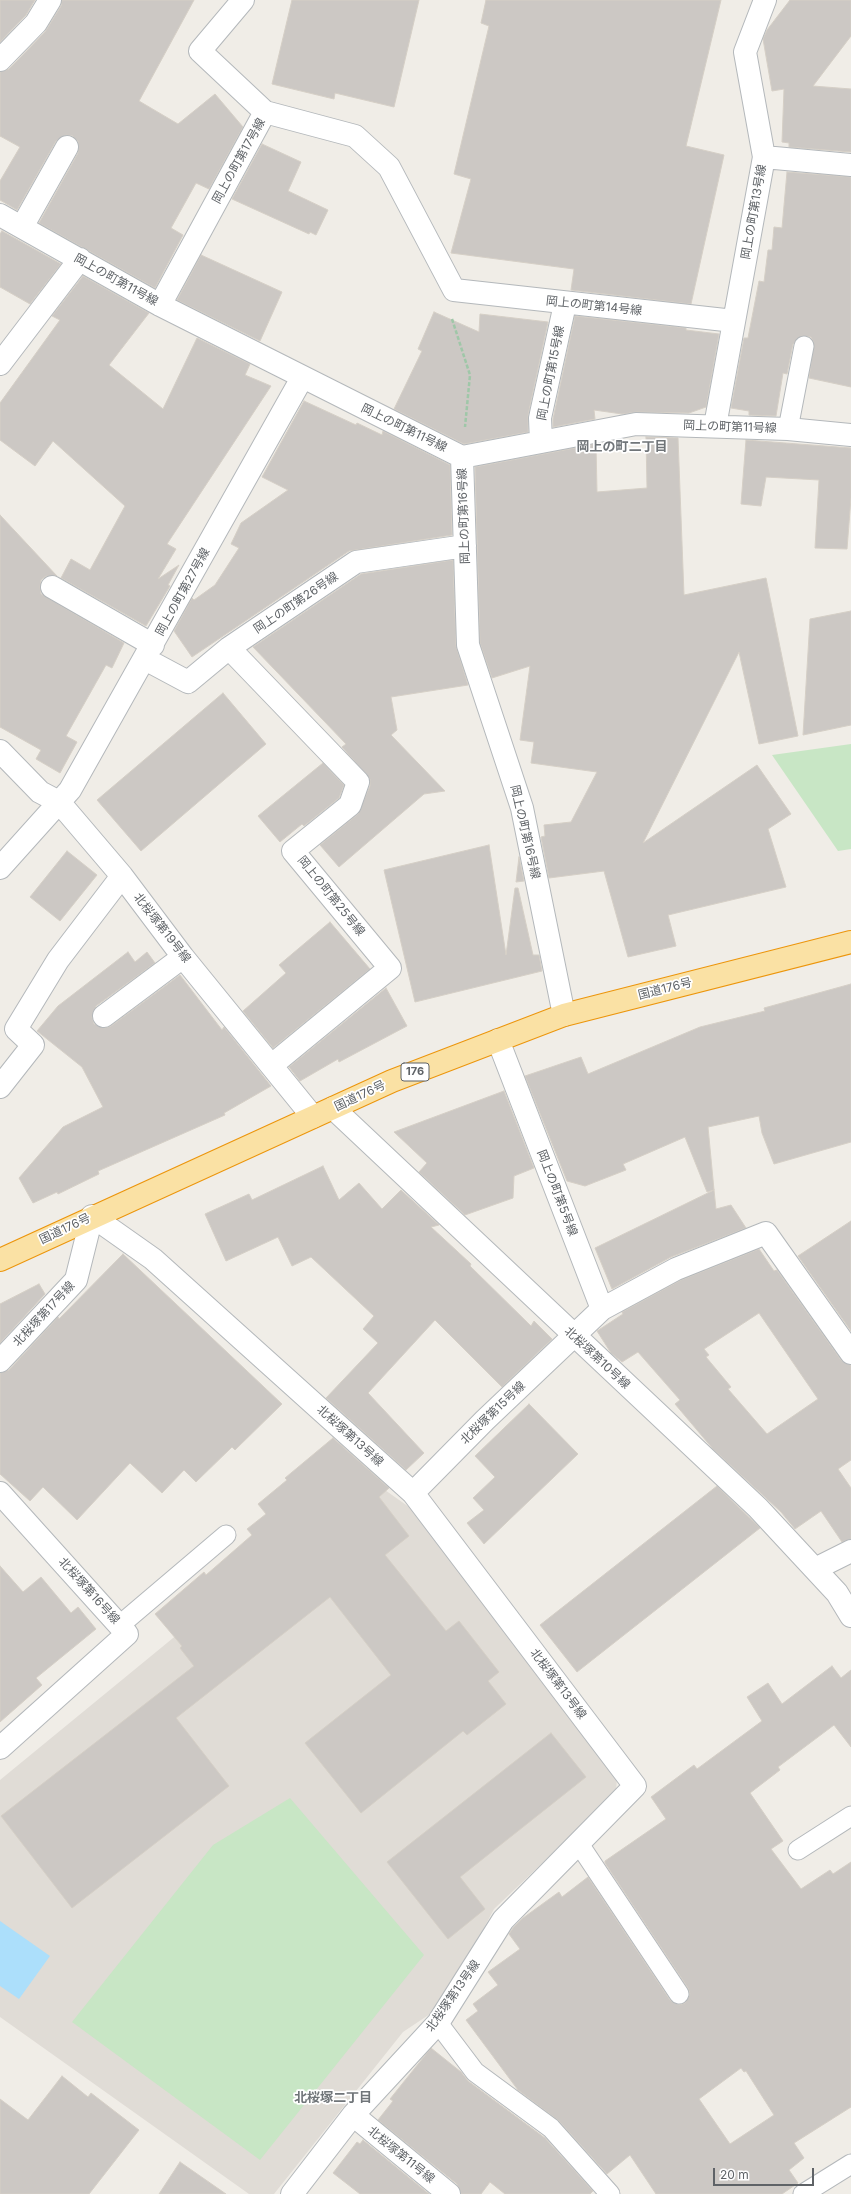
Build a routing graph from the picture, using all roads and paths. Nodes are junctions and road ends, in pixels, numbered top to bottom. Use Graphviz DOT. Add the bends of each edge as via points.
graph roads {
  1 [pos="50,0"];
  2 [pos="243,0"];
  3 [pos="765,0"];
  4 [pos="0,60"];
  5 [pos="265,112"];
  6 [pos="67,147"];
  7 [pos="764,157"];
  8 [pos="851,165"];
  9 [pos="0,214"];
  10 [pos="22,227"];
  11 [pos="80,259"];
  12 [pos="454,290"];
  13 [pos="565,304"];
  14 [pos="160,305"];
  15 [pos="734,321"];
  16 [pos="804,346"];
  17 [pos="0,364"];
  18 [pos="302,378"];
  19 [pos="715,426"];
  20 [pos="788,429"];
  21 [pos="851,435"];
  22 [pos="541,442"];
  23 [pos="462,457"];
  24 [pos="465,546"];
  25 [pos="52,587"];
  26 [pos="229,648"];
  27 [pos="149,652"];
  28 [pos="0,750"];
  29 [pos="59,802"];
  30 [pos="0,868"];
  31 [pos="122,876"];
  32 [pos="851,942"];
  33 [pos="184,957"];
  34 [pos="564,1015"];
  35 [pos="104,1016"];
  36 [pos="498,1040"];
  37 [pos="272,1065"];
  38 [pos="0,1087"];
  39 [pos="333,1108"];
  40 [pos="313,1117"];
  41 [pos="92,1216"];
  42 [pos="0,1260"];
  43 [pos="602,1309"];
  44 [pos="574,1336"];
  45 [pos="851,1353"];
  46 [pos="0,1361"];
  47 [pos="0,1493"];
  48 [pos="413,1493"];
  49 [pos="226,1535"];
  50 [pos="851,1551"];
  51 [pos="815,1569"];
  52 [pos="851,1616"];
  53 [pos="120,1625"];
  54 [pos="0,1748"];
  55 [pos="851,1816"];
  56 [pos="579,1844"];
  57 [pos="798,1850"];
  58 [pos="679,1994"];
  59 [pos="438,2023"];
  60 [pos="353,2115"];
  61 [pos="851,2164"];
  62 [pos="292,2194"];
  63 [pos="449,2194"];
  64 [pos="610,2194"];
  65 [pos="803,2194"];
  1 -- 4 [label="street" via="36,23"];
  2 -- 5 [label="street, 岡上の町第17号線" via="200,51"];
  3 -- 7 [label="street, 岡上の町第13号線" via="745,52"];
  5 -- 12 [label="street" via="355,136 390,167"];
  5 -- 14 [label="street, 岡上の町第17号線"];
  6 -- 10 [label="street"];
  7 -- 8 [label="street"];
  7 -- 15 [label="street, 岡上の町第13号線"];
  9 -- 10 [label="street, 岡上の町第11号線"];
  10 -- 11 [label="street, 岡上の町第11号線"];
  11 -- 14 [label="street, 岡上の町第11号線"];
  11 -- 17 [label="street"];
  12 -- 13 [label="street, 岡上の町第14号線"];
  12 -- 23 [label="path, 岡上の町第16号線" via="447,302 470,375"];
  13 -- 15 [label="street, 岡上の町第14号線"];
  13 -- 22 [label="street, 岡上の町第15号線" via="540,418"];
  14 -- 18 [label="street, 岡上の町第11号線"];
  15 -- 19 [label="street, 岡上の町第13号線"];
  16 -- 20 [label="lane"];
  18 -- 23 [label="street, 岡上の町第11号線"];
  18 -- 27 [label="street, 岡上の町第27号線"];
  19 -- 20 [label="street, 岡上の町第11号線"];
  19 -- 22 [label="street, 岡上の町第11号線" via="636,424"];
  20 -- 21 [label="street, 岡上の町第11号線"];
  22 -- 23 [label="street, 岡上の町第11号線"];
  23 -- 24 [label="street, 岡上の町第16号線"];
  24 -- 26 [label="street, 岡上の町第26号線" via="356,562"];
  24 -- 34 [label="street, 岡上の町第16号線" via="468,645 522,808"];
  25 -- 27 [label="street"];
  26 -- 27 [label="street, 岡上の町第26号線" via="188,682"];
  26 -- 37 [label="street, 岡上の町第25号線" via="358,782 350,805 293,851 390,968"];
  27 -- 29 [label="street, 岡上の町第27号線" via="70,790"];
  28 -- 29 [label="street, 北桜塚第19号線" via="40,792"];
  29 -- 30 [label="street, 岡上の町第27号線"];
  29 -- 31 [label="street, 北桜塚第19号線"];
  31 -- 33 [label="street, 北桜塚第19号線"];
  31 -- 38 [label="street" via="58,960 16,1028 33,1045"];
  32 -- 34 [label="highway, 国道176号 / 176"];
  33 -- 35 [label="street"];
  33 -- 37 [label="street, 北桜塚第19号線"];
  34 -- 36 [label="highway, 国道176号 / 176"];
  36 -- 39 [label="highway, 国道176号 / 176" via="392,1081"];
  36 -- 43 [label="street, 岡上の町第5号線"];
  37 -- 40 [label="street, 北桜塚第19号線"];
  39 -- 40 [label="highway, 国道176号 / 176"];
  39 -- 44 [label="street, 北桜塚第10号線"];
  40 -- 41 [label="highway, 国道176号 / 176"];
  41 -- 42 [label="highway, 国道176号 / 176"];
  41 -- 46 [label="street, 北桜塚第17号線" via="76,1280"];
  41 -- 48 [label="street, 北桜塚第13号線" via="153,1259"];
  43 -- 44 [label="street"];
  43 -- 45 [label="street" via="676,1269 766,1233"];
  44 -- 48 [label="street, 北桜塚第15号線"];
  44 -- 51 [label="street, 北桜塚第10号線" via="758,1508"];
  47 -- 53 [label="street, 北桜塚第16号線"];
  48 -- 56 [label="street, 北桜塚第13号線" via="635,1786"];
  49 -- 53 [label="lane"];
  50 -- 51 [label="street"];
  51 -- 52 [label="street, 北桜塚第10号線" via="836,1592"];
  53 -- 54 [label="street, 北桜塚第16号線" via="127,1634"];
  55 -- 57 [label="lane"];
  56 -- 58 [label="lane"];
  56 -- 59 [label="street, 北桜塚第13号線" via="503,1920"];
  59 -- 60 [label="street, 北桜塚第13号線"];
  59 -- 64 [label="lane" via="476,2072 551,2128"];
  60 -- 62 [label="street, 北桜塚第13号線"];
  60 -- 63 [label="street, 北桜塚第11号線"];
  61 -- 65 [label="lane"];
}
